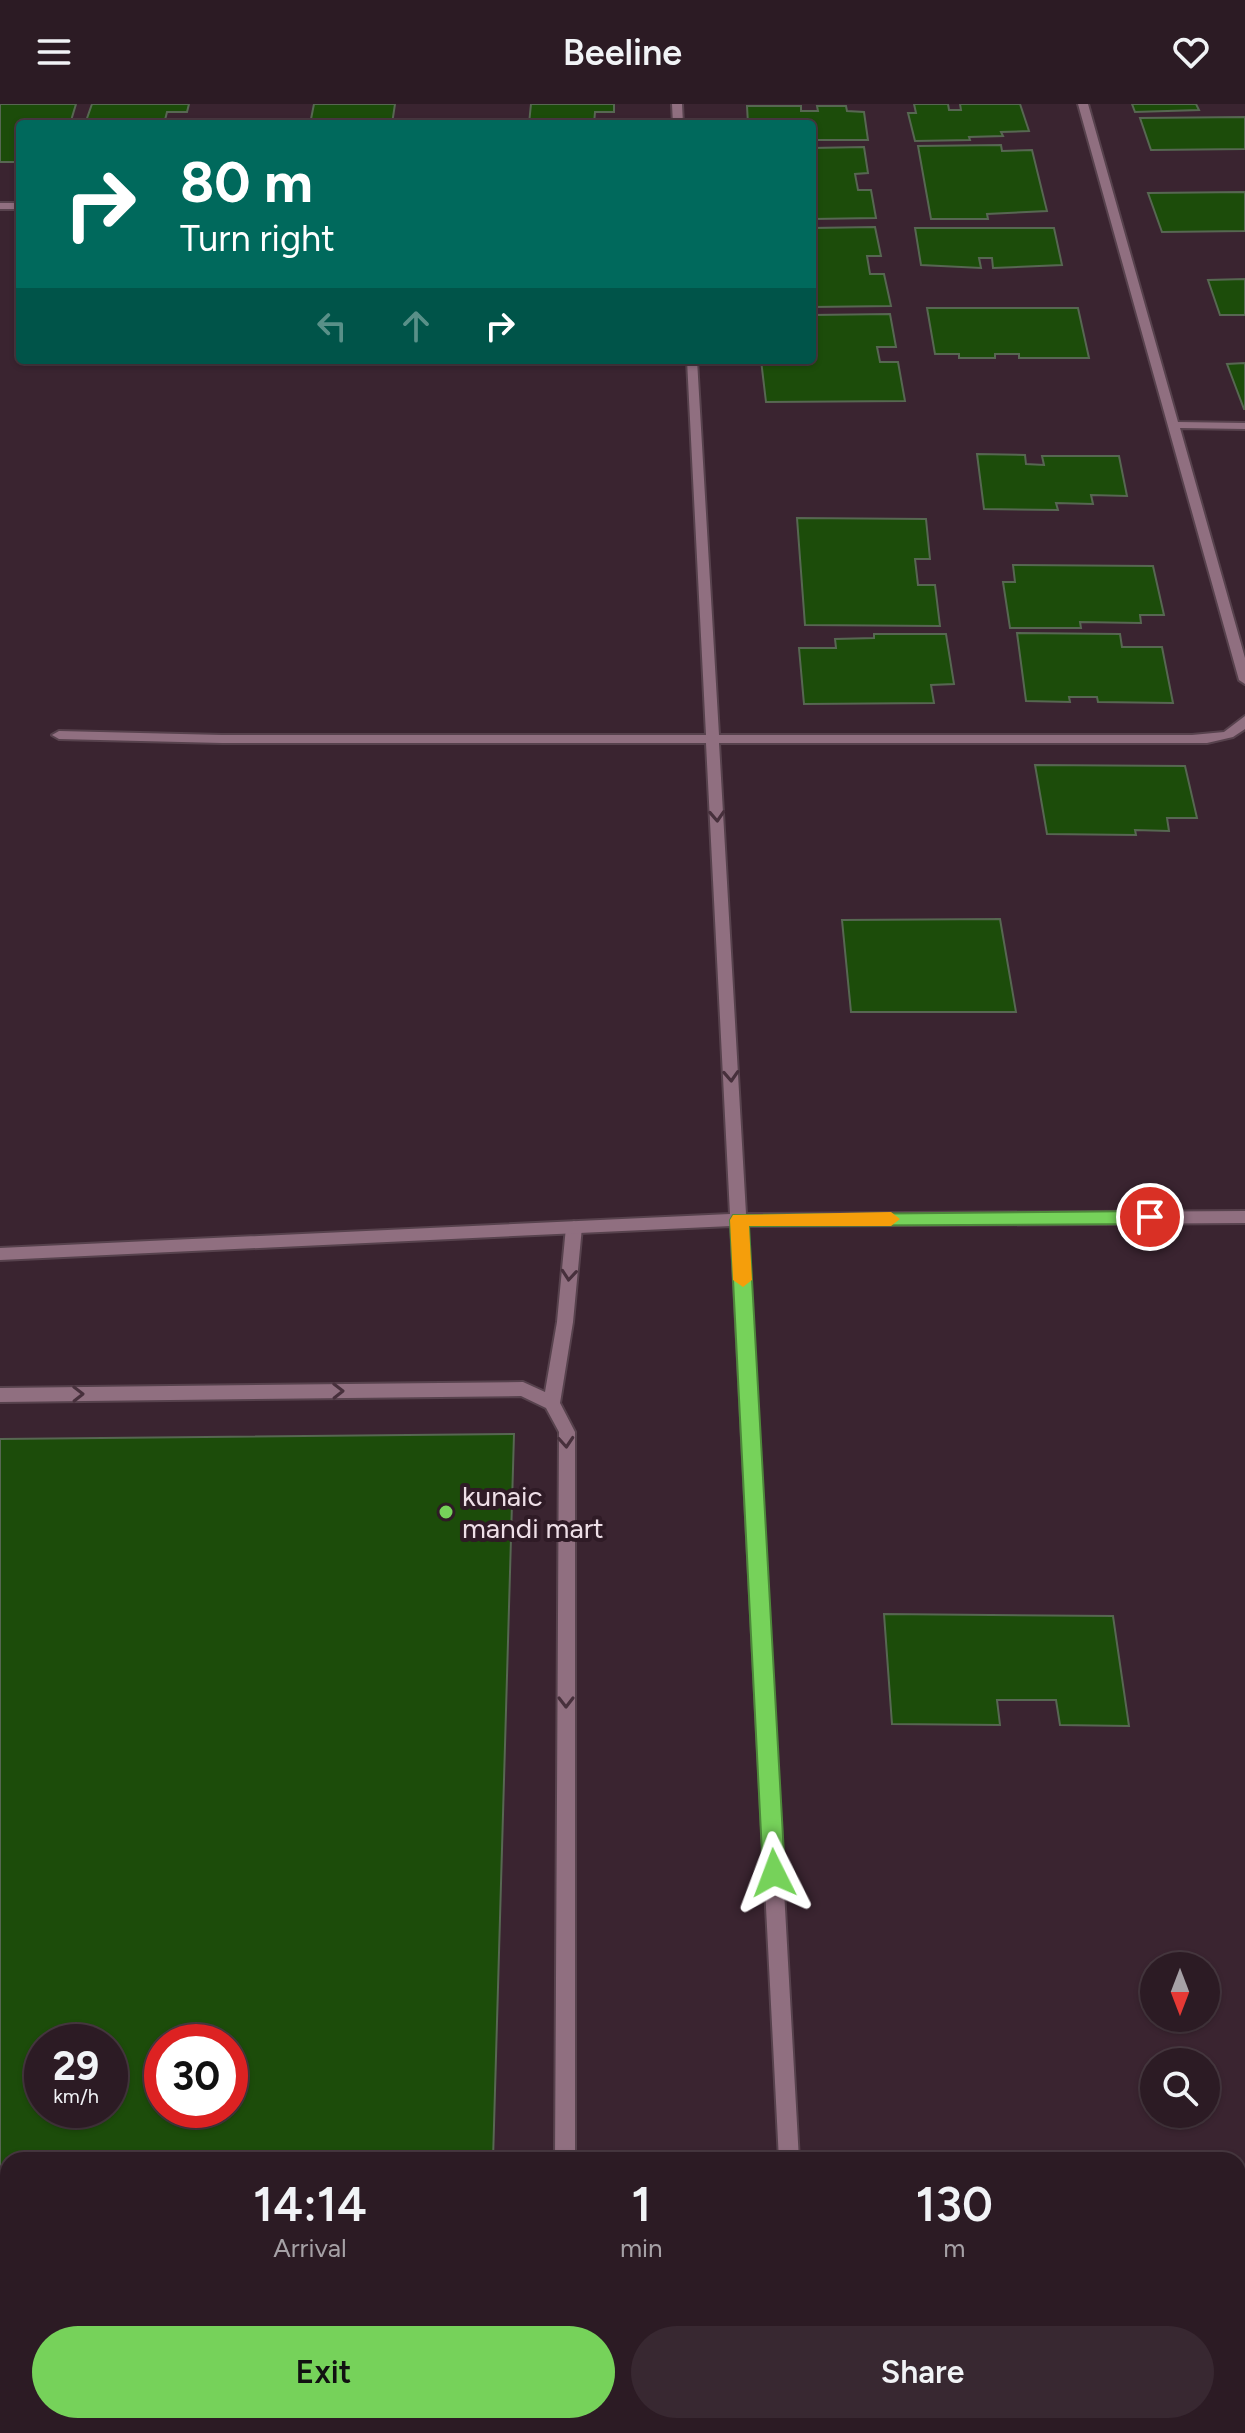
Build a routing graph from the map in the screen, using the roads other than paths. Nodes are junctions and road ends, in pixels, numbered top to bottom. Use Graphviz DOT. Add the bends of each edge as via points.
graph roads {
  1 [pos="1083,104"];
  2 [pos="692,364"];
  3 [pos="1173,425"];
  4 [pos="1245,426"];
  5 [pos="1245,680"];
  6 [pos="1245,720"];
  7 [pos="59,735"];
  8 [pos="713,738"];
  9 [pos="1245,1217"];
  10 [pos="739,1220"];
  11 [pos="574,1227"];
  12 [pos="0,1254"];
  13 [pos="0,1395"];
  14 [pos="552,1403"];
  15 [pos="565,2152"];
  16 [pos="789,2152"];
  1 -- 3 [label="street"];
  2 -- 8 [label="street"];
  3 -- 4 [label="street"];
  3 -- 5 [label="street"];
  6 -- 8 [label="street" via="1224,737 1192,739"];
  7 -- 8 [label="street"];
  8 -- 10 [label="street, one-way"];
  9 -- 10 [label="street"];
  10 -- 11 [label="street"];
  10 -- 16 [label="street"];
  11 -- 12 [label="street"];
  11 -- 14 [label="street, one-way"];
  13 -- 14 [label="street, one-way" via="523,1389"];
  14 -- 15 [label="street, one-way" via="567,1432"];
}
